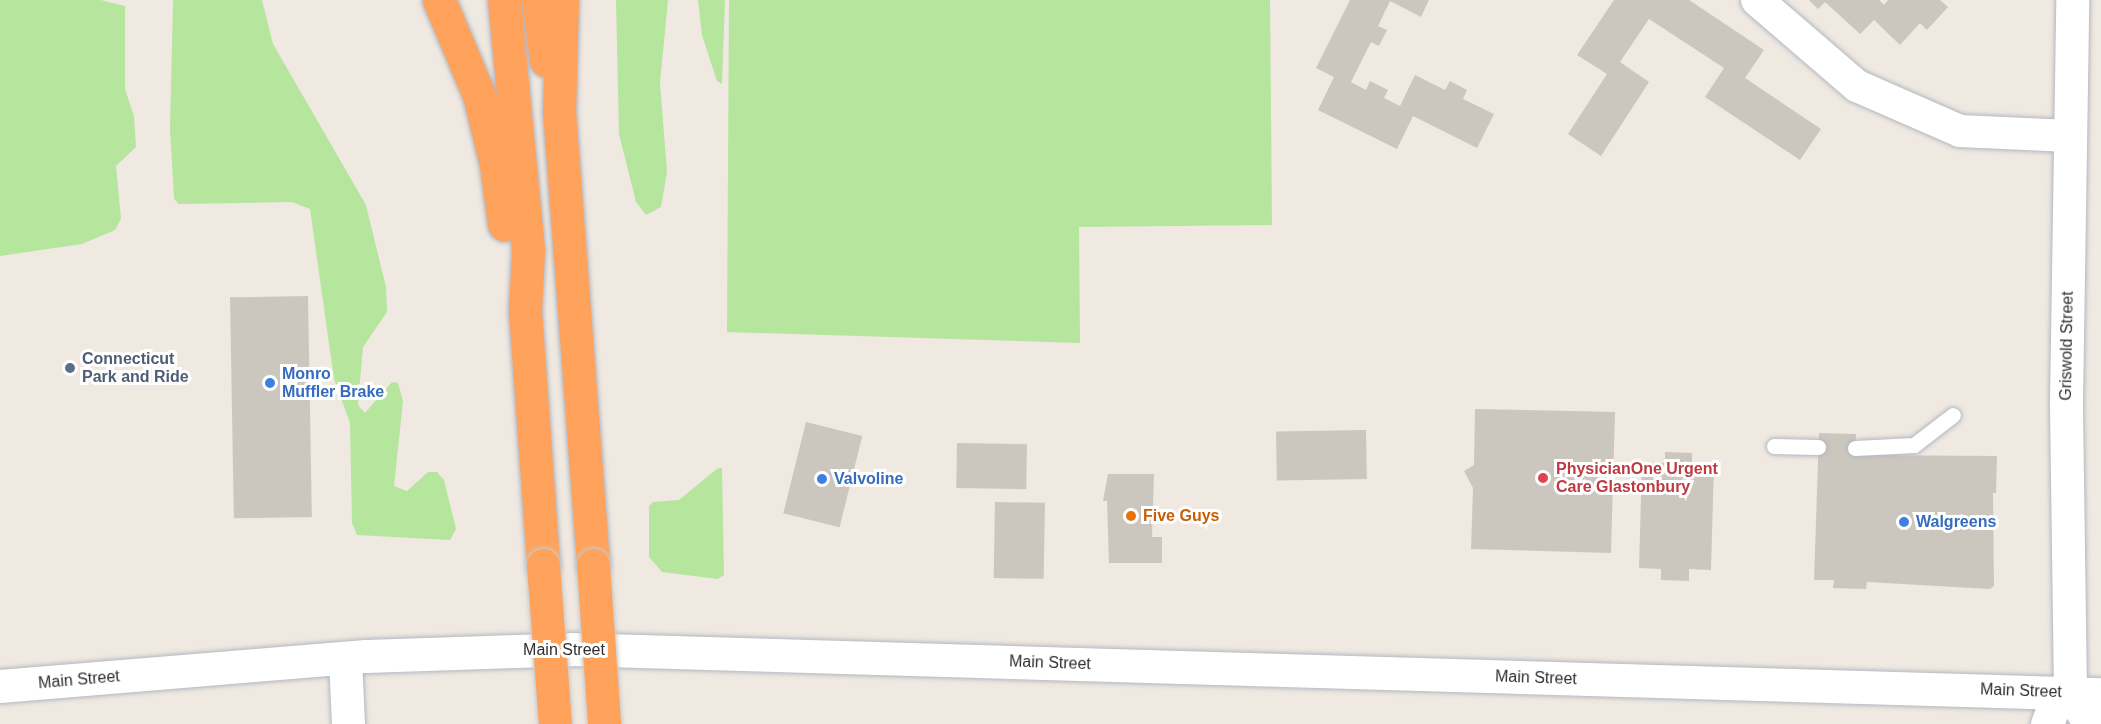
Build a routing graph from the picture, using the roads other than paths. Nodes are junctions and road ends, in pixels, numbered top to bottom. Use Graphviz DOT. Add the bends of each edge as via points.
graph roads {
  1 [pos="438,0"];
  2 [pos="504,0"];
  3 [pos="538,0"];
  4 [pos="562,0"];
  5 [pos="1757,0"];
  6 [pos="2072,0"];
  7 [pos="559,111"];
  8 [pos="2070,136"];
  9 [pos="525,311"];
  10 [pos="1953,415"];
  11 [pos="1774,446"];
  12 [pos="1818,447"];
  13 [pos="1856,448"];
  14 [pos="345,658"];
  15 [pos="0,686"];
  16 [pos="2085,693"];
  17 [pos="348,724"];
  18 [pos="555,724"];
  19 [pos="604,724"];
  20 [pos="2047,724"];
  21 [pos="2090,724"];
  1 -- 9 [label="highway" via="464,53 485,118 500,189 511,273"];
  2 -- 9 [label="highway" via="528,251"];
  3 -- 7 [label="highway"];
  4 -- 7 [label="highway"];
  5 -- 8 [label="street" via="1857,86 1960,131"];
  6 -- 8 [label="main road, Griswold Street"];
  7 -- 19 [label="highway, bridge"];
  8 -- 16 [label="main road, Griswold Street" via="2066,394"];
  9 -- 18 [label="highway, bridge"];
  10 -- 13 [label="lane" via="1914,446"];
  11 -- 12 [label="lane"];
  14 -- 15 [label="main road, Main Street"];
  14 -- 16 [label="main road, Main Street" via="504,650 641,650"];
  14 -- 17 [label="main road"];
  16 -- 20 [label="main road" via="2054,708"];
  16 -- 21 [label="main road"];
}
